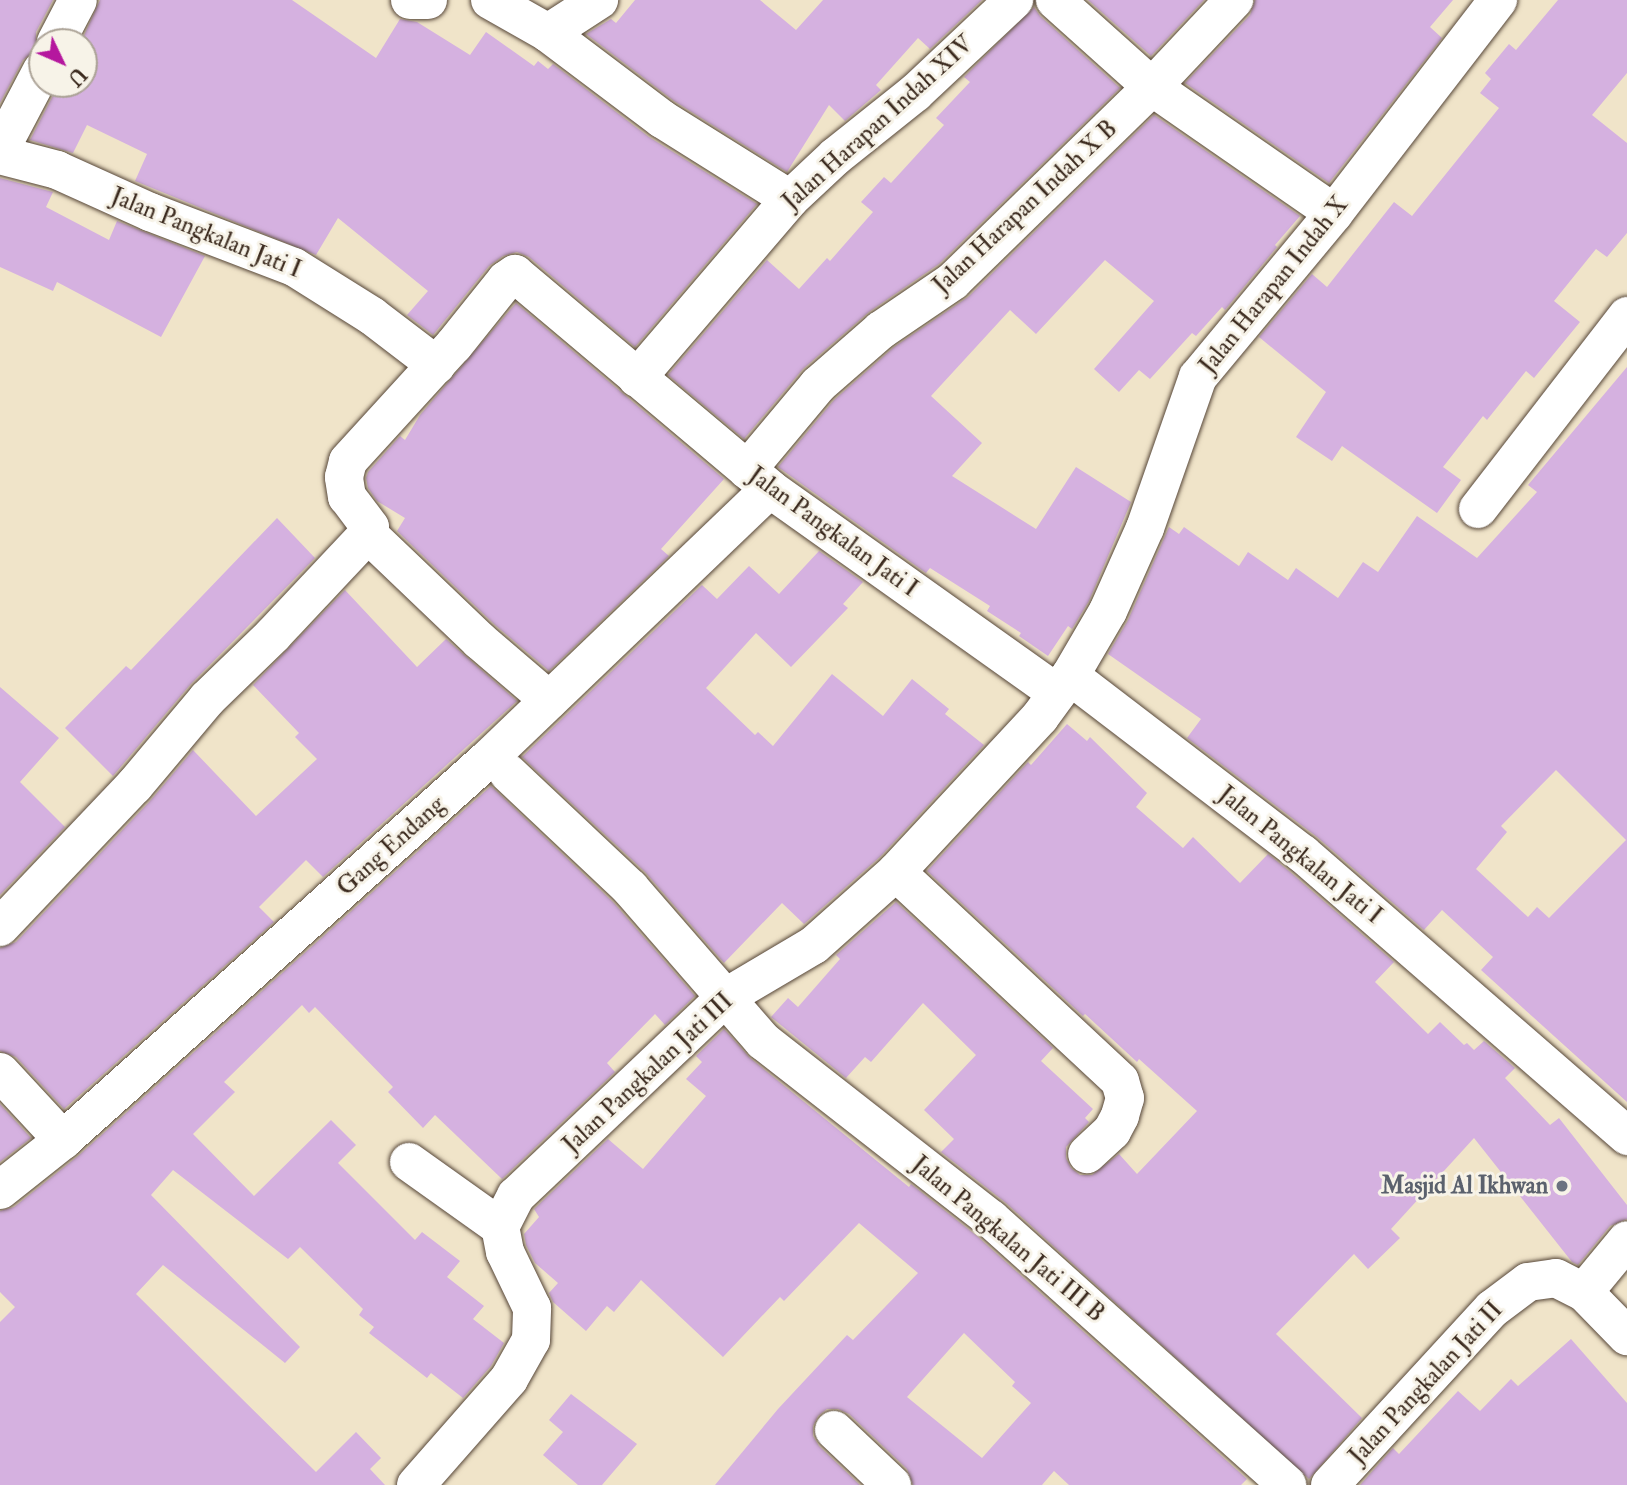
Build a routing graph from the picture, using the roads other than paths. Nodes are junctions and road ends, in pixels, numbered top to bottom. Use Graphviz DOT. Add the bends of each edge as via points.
graph roads {
  1 [pos="78,0"];
  2 [pos="410,0"];
  3 [pos="428,0"];
  4 [pos="490,0"];
  5 [pos="599,0"];
  6 [pos="1014,0"];
  7 [pos="1055,0"];
  8 [pos="1234,0"];
  9 [pos="1498,0"];
  10 [pos="63,28"];
  11 [pos="548,33"];
  12 [pos="1152,87"];
  13 [pos="28,98"];
  14 [pos="0,153"];
  15 [pos="790,199"];
  16 [pos="1334,213"];
  17 [pos="1627,316"];
  18 [pos="436,365"];
  19 [pos="637,378"];
  20 [pos="759,480"];
  21 [pos="1478,509"];
  22 [pos="368,534"];
  23 [pos="1064,685"];
  24 [pos="549,700"];
  25 [pos="508,773"];
  26 [pos="896,872"];
  27 [pos="0,927"];
  28 [pos="726,997"];
  29 [pos="0,1072"];
  30 [pos="1627,1136"];
  31 [pos="63,1140"];
  32 [pos="1087,1154"];
  33 [pos="409,1161"];
  34 [pos="0,1190"];
  35 [pos="500,1227"];
  36 [pos="1627,1240"];
  37 [pos="1584,1292"];
  38 [pos="1627,1336"];
  39 [pos="834,1430"];
  40 [pos="416,1485"];
  41 [pos="891,1485"];
  42 [pos="1287,1485"];
  43 [pos="1330,1485"];
  1 -- 10 [label="street"];
  2 -- 3 [label="street"];
  4 -- 11 [label="street"];
  5 -- 11 [label="street"];
  6 -- 15 [label="street, Jalan Harapan Indah XIV" via="915,93"];
  7 -- 12 [label="street"];
  8 -- 12 [label="street, Jalan Harapan Indah X B"];
  9 -- 16 [label="street, Jalan Harapan Indah X"];
  11 -- 15 [label="street" via="662,119"];
  12 -- 16 [label="street"];
  12 -- 20 [label="street, Jalan Harapan Indah X B" via="953,281 881,330 818,385"];
  13 -- 14 [label="street"];
  14 -- 18 [label="street, Jalan Pangkalan Jati I" via="57,170 294,267 372,316"];
  15 -- 19 [label="street, Jalan Harapan Indah XIV"];
  16 -- 23 [label="street, Jalan Harapan Indah X" via="1198,377 1145,528 1108,611"];
  17 -- 21 [label="street"];
  18 -- 19 [label="street, Jalan Pangkalan Jati I" via="515,274"];
  18 -- 22 [label="street" via="348,461 344,477 347,497 370,527"];
  19 -- 20 [label="street, Jalan Pangkalan Jati I"];
  20 -- 23 [label="street, Jalan Pangkalan Jati I"];
  20 -- 24 [label="street, Gang Endang"];
  22 -- 24 [label="street"];
  22 -- 27 [label="street" via="208,699 134,786"];
  23 -- 26 [label="street, Jalan Pangkalan Jati III" via="1040,717"];
  23 -- 30 [label="street, Jalan Pangkalan Jati I" via="1303,854"];
  24 -- 31 [label="street, Gang Endang"];
  25 -- 28 [label="street, Jalan Pangkalan Jati III B" via="630,888"];
  26 -- 28 [label="street, Jalan Pangkalan Jati III" via="814,945"];
  26 -- 32 [label="street" via="1120,1081 1125,1098 1120,1116 1112,1131"];
  28 -- 35 [label="street, Jalan Pangkalan Jati III" via="516,1196"];
  28 -- 42 [label="street, Jalan Pangkalan Jati III B" via="763,1041 991,1219"];
  29 -- 31 [label="street"];
  31 -- 34 [label="street, Gang Endang"];
  33 -- 35 [label="street"];
  35 -- 40 [label="street" via="505,1252 532,1308 531,1340 509,1379"];
  36 -- 37 [label="street"];
  37 -- 38 [label="street, Jalan Pangkalan Jati II"];
  37 -- 43 [label="street, Jalan Pangkalan Jati II" via="1556,1278 1528,1282 1510,1295"];
  39 -- 41 [label="street"];
}
